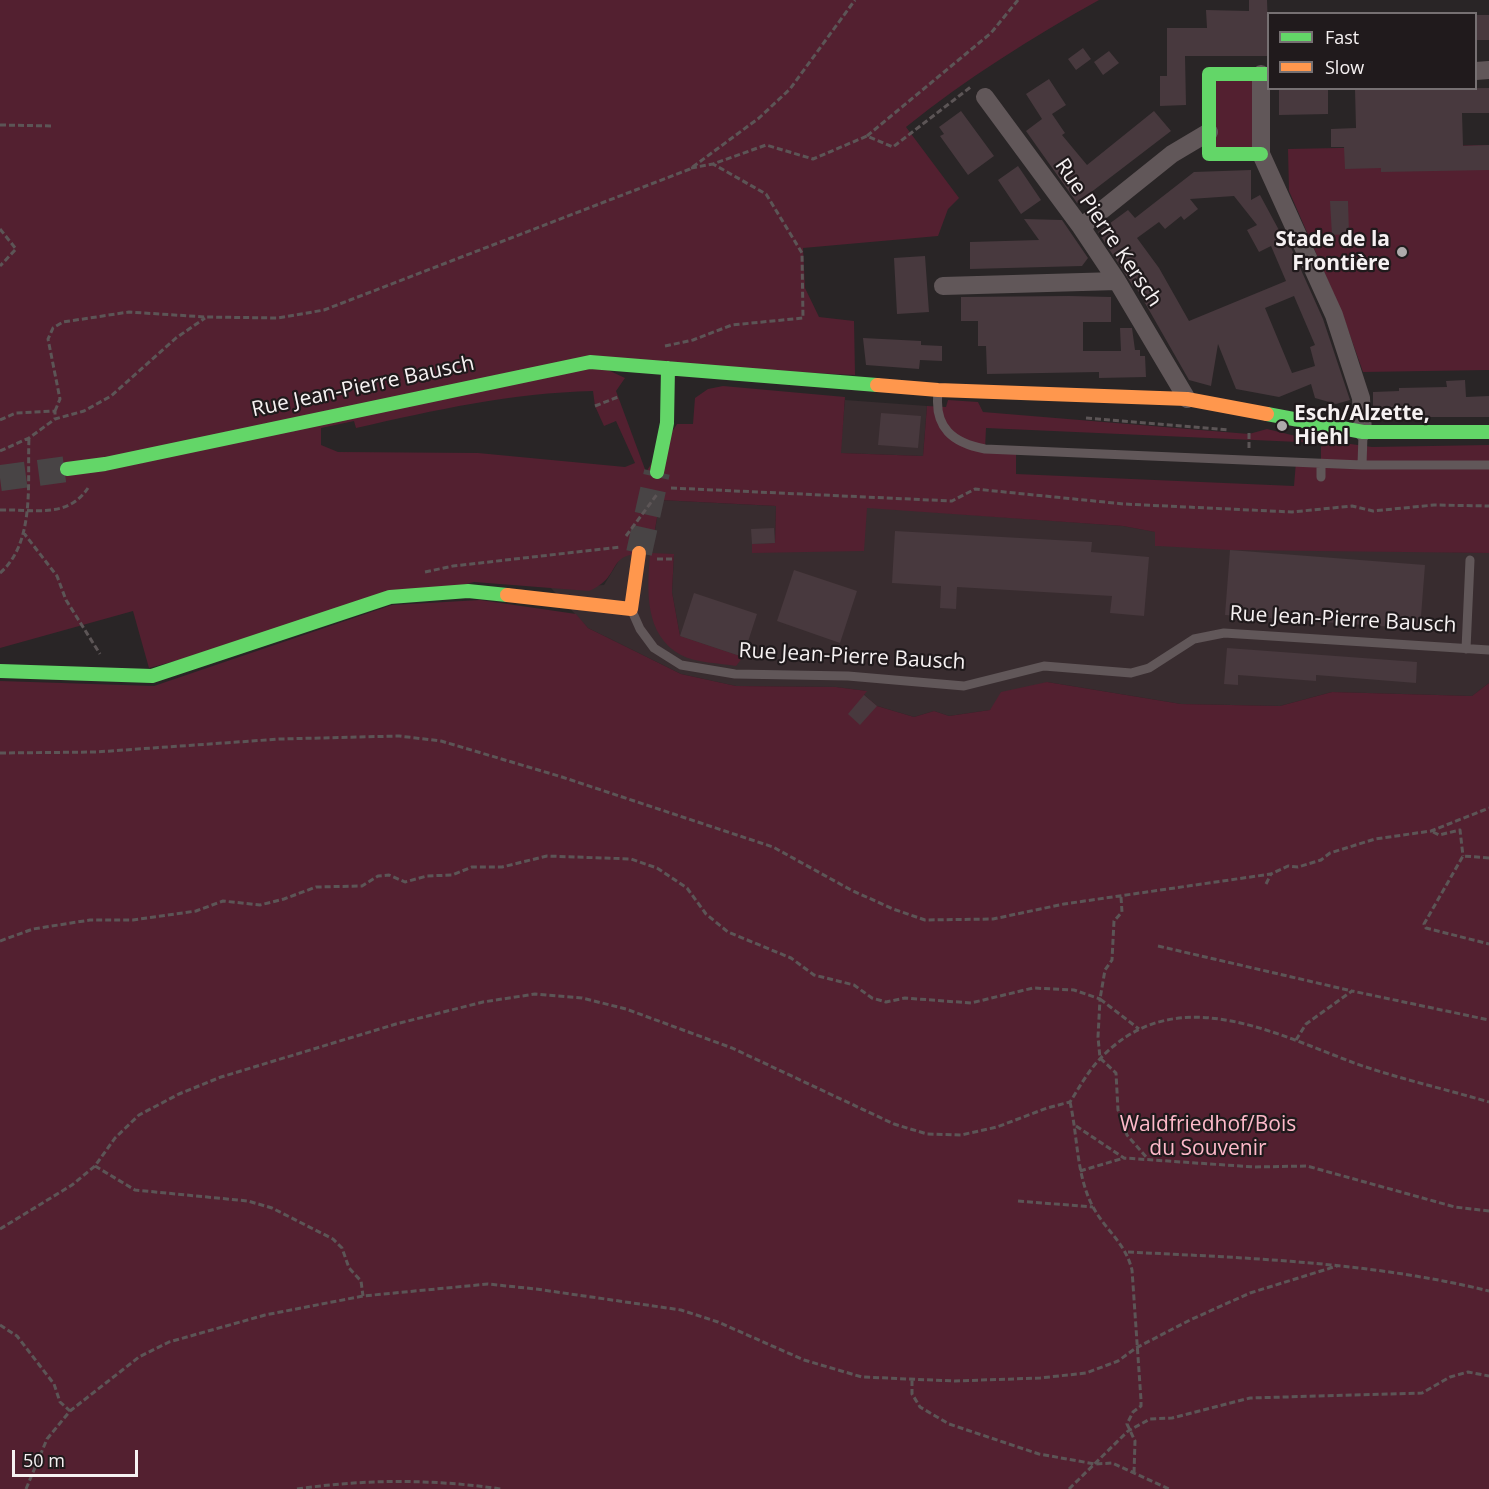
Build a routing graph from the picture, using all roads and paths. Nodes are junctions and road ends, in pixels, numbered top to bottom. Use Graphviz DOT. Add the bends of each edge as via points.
graph roads {
  1 [pos="855,0"];
  2 [pos="1018,0"];
  3 [pos="1265,74"];
  4 [pos="985,97"];
  5 [pos="0,125"];
  6 [pos="54,126"];
  7 [pos="1209,132"];
  8 [pos="867,136"];
  9 [pos="1261,154"];
  10 [pos="713,164"];
  11 [pos="690,169"];
  12 [pos="1081,227"];
  13 [pos="0,229"];
  14 [pos="0,266"];
  15 [pos="1117,281"];
  16 [pos="944,286"];
  17 [pos="206,317"];
  18 [pos="648,366"];
  19 [pos="668,368"];
  20 [pos="938,390"];
  21 [pos="618,397"];
  22 [pos="1187,399"];
  23 [pos="595,406"];
  24 [pos="55,411"];
  25 [pos="55,419"];
  26 [pos="0,420"];
  27 [pos="1363,432"];
  28 [pos="1489,432"];
  29 [pos="30,438"];
  30 [pos="0,451"];
  31 [pos="1321,464"];
  32 [pos="1362,465"];
  33 [pos="1489,465"];
  34 [pos="67,469"];
  35 [pos="657,472"];
  36 [pos="1321,477"];
  37 [pos="89,486"];
  38 [pos="1489,506"];
  39 [pos="26,509"];
  40 [pos="0,510"];
  41 [pos="23,532"];
  42 [pos="617,548"];
  43 [pos="639,553"];
  44 [pos="674,559"];
  45 [pos="1470,560"];
  46 [pos="0,573"];
  47 [pos="422,573"];
  48 [pos="632,609"];
  49 [pos="1466,649"];
  50 [pos="1489,650"];
  51 [pos="0,671"];
  52 [pos="113,675"];
  53 [pos="0,753"];
  54 [pos="1489,808"];
  55 [pos="1431,831"];
  56 [pos="1463,856"];
  57 [pos="1489,858"];
  58 [pos="1271,874"];
  59 [pos="1266,884"];
  60 [pos="1121,897"];
  61 [pos="0,941"];
  62 [pos="1489,944"];
  63 [pos="1158,946"];
  64 [pos="1352,991"];
  65 [pos="1100,999"];
  66 [pos="1489,1020"];
  67 [pos="1139,1029"];
  68 [pos="1296,1040"];
  69 [pos="1100,1059"];
  70 [pos="1070,1102"];
  71 [pos="1489,1102"];
  72 [pos="1076,1126"];
  73 [pos="1124,1158"];
  74 [pos="1147,1158"];
  75 [pos="95,1166"];
  76 [pos="1080,1171"];
  77 [pos="1018,1201"];
  78 [pos="1093,1207"];
  79 [pos="1489,1211"];
  80 [pos="0,1228"];
  81 [pos="1128,1252"];
  82 [pos="1337,1266"];
  83 [pos="1489,1291"];
  84 [pos="363,1296"];
  85 [pos="0,1324"];
  86 [pos="1136,1348"];
  87 [pos="1489,1376"];
  88 [pos="912,1380"];
  89 [pos="70,1411"];
  90 [pos="1128,1431"];
  91 [pos="1095,1464"];
  92 [pos="1134,1473"];
  93 [pos="26,1489"];
  94 [pos="297,1489"];
  95 [pos="501,1489"];
  96 [pos="1070,1489"];
  97 [pos="1168,1489"];
  1 -- 11 [label="path" via="790,89 759,118"];
  2 -- 8 [label="path" via="991,33"];
  3 -- 7 [label="street" via="1209,74"];
  3 -- 9 [label="street"];
  4 -- 8 [label="path" via="975,84 892,147"];
  4 -- 12 [label="street, Rue Pierre Kersch"];
  5 -- 6 [label="path"];
  7 -- 9 [label="street" via="1209,154"];
  7 -- 12 [label="street" via="1172,154"];
  8 -- 10 [label="path" via="813,159 766,145"];
  9 -- 27 [label="street" via="1334,315 1361,398"];
  10 -- 11 [label="path"];
  10 -- 18 [label="path" via="766,194 802,253 803,318 732,325 693,340 658,347"];
  11 -- 17 [label="path" via="324,310 278,318"];
  12 -- 15 [label="street, Rue Pierre Kersch"];
  13 -- 14 [label="path" via="16,249"];
  15 -- 16 [label="street"];
  15 -- 22 [label="street, Rue Pierre Kersch"];
  17 -- 24 [label="path" via="129,312 63,322 53,328 48,339 60,399"];
  17 -- 25 [label="path" via="176,338 111,396 84,411"];
  18 -- 19 [label="street, Rue Jean-Pierre Bausch"];
  18 -- 34 [label="street, Rue Jean-Pierre Bausch" via="590,362"];
  19 -- 20 [label="street, Rue Jean-Pierre Bausch"];
  19 -- 35 [label="street" via="667,423"];
  20 -- 22 [label="street, Rue Jean-Pierre Bausch"];
  20 -- 31 [label="lane" via="939,417 949,434 965,446"];
  21 -- 23 [label="path"];
  22 -- 27 [label="street, Rue Jean-Pierre Bausch"];
  24 -- 25 [label="path"];
  24 -- 26 [label="path" via="16,413"];
  25 -- 29 [label="path"];
  27 -- 28 [label="street, Rue Jean-Pierre Bausch"];
  27 -- 32 [label="lane"];
  29 -- 30 [label="path"];
  29 -- 39 [label="path"];
  31 -- 32 [label="lane"];
  31 -- 36 [label="lane"];
  32 -- 33 [label="lane"];
  37 -- 39 [label="path" via="79,501 59,510"];
  38 -- 42 [label="path" via="1434,505 1373,511 1352,506 1292,512 1124,504 975,489 952,501 662,488"];
  39 -- 40 [label="path"];
  39 -- 41 [label="path"];
  41 -- 46 [label="path" via="22,543"];
  41 -- 52 [label="path" via="57,576 66,600"];
  42 -- 43 [label="path"];
  42 -- 47 [label="path" via="453,566"];
  43 -- 44 [label="path"];
  43 -- 48 [label="street"];
  45 -- 49 [label="lane"];
  48 -- 49 [label="lane, Rue Jean-Pierre Bausch" via="654,648 681,665 735,674 848,676 964,686 1044,666 1131,673 1149,668 1194,639 1224,633"];
  48 -- 52 [label="street" via="468,591 390,597 152,676"];
  49 -- 50 [label="lane, Rue Jean-Pierre Bausch"];
  51 -- 52 [label="street"];
  53 -- 60 [label="path" via="96,752 375,736 441,741 773,846 851,890 925,920 993,919"];
  54 -- 55 [label="path"];
  55 -- 56 [label="path" via="1439,835 1460,830"];
  55 -- 58 [label="path" via="1375,839"];
  56 -- 57 [label="path"];
  56 -- 62 [label="path" via="1426,928"];
  58 -- 59 [label="path"];
  58 -- 60 [label="path"];
  60 -- 65 [label="path" via="1122,912 1114,921 1112,960 1105,970"];
  61 -- 65 [label="path" via="33,928 90,920 133,920 196,911 223,901 260,905 316,887 362,886 378,876 389,875 405,882 547,856 630,859 657,868 687,888 706,914 728,933 791,958 814,975 854,985 872,998 886,1002 905,998 971,1003 1033,988 1074,990"];
  63 -- 64 [label="path"];
  64 -- 66 [label="path"];
  64 -- 68 [label="path" via="1306,1024"];
  65 -- 67 [label="path"];
  65 -- 69 [label="path"];
  67 -- 68 [label="path" via="1189,1016 1235,1020"];
  67 -- 69 [label="path"];
  68 -- 71 [label="path" via="1359,1064"];
  69 -- 70 [label="path"];
  69 -- 74 [label="path" via="1116,1073 1118,1110 1127,1135"];
  70 -- 72 [label="path"];
  70 -- 75 [label="path" via="962,1135 927,1134 894,1124 732,1048 626,1009 582,998 535,994 483,1002 396,1024 221,1077 139,1115 115,1138"];
  72 -- 73 [label="path"];
  72 -- 76 [label="path"];
  73 -- 74 [label="path"];
  73 -- 76 [label="path"];
  74 -- 79 [label="path" via="1254,1167 1307,1166 1455,1207"];
  75 -- 80 [label="path" via="72,1185"];
  75 -- 84 [label="path" via="135,1190 248,1201 272,1208 333,1239 361,1281"];
  76 -- 78 [label="path"];
  77 -- 78 [label="path"];
  78 -- 81 [label="path"];
  81 -- 82 [label="path"];
  81 -- 86 [label="path"];
  82 -- 83 [label="path"];
  82 -- 86 [label="path" via="1250,1293"];
  84 -- 88 [label="path" via="488,1284 681,1310 804,1360 862,1377"];
  84 -- 89 [label="path" via="265,1315 169,1342 139,1357"];
  85 -- 89 [label="path" via="17,1336"];
  86 -- 88 [label="path" via="1118,1361 1086,1373 1019,1379"];
  86 -- 90 [label="path" via="1141,1406 1133,1412"];
  87 -- 90 [label="path" via="1468,1372 1422,1393 1250,1398 1172,1418 1150,1419"];
  88 -- 91 [label="path" via="912,1394 920,1407 949,1424 1039,1454"];
  89 -- 93 [label="path" via="47,1439"];
  90 -- 91 [label="path"];
  90 -- 92 [label="path" via="1135,1441"];
  91 -- 92 [label="path" via="1112,1463"];
  91 -- 96 [label="path"];
  92 -- 97 [label="path"];
  94 -- 95 [label="path" via="386,1480"];
}
